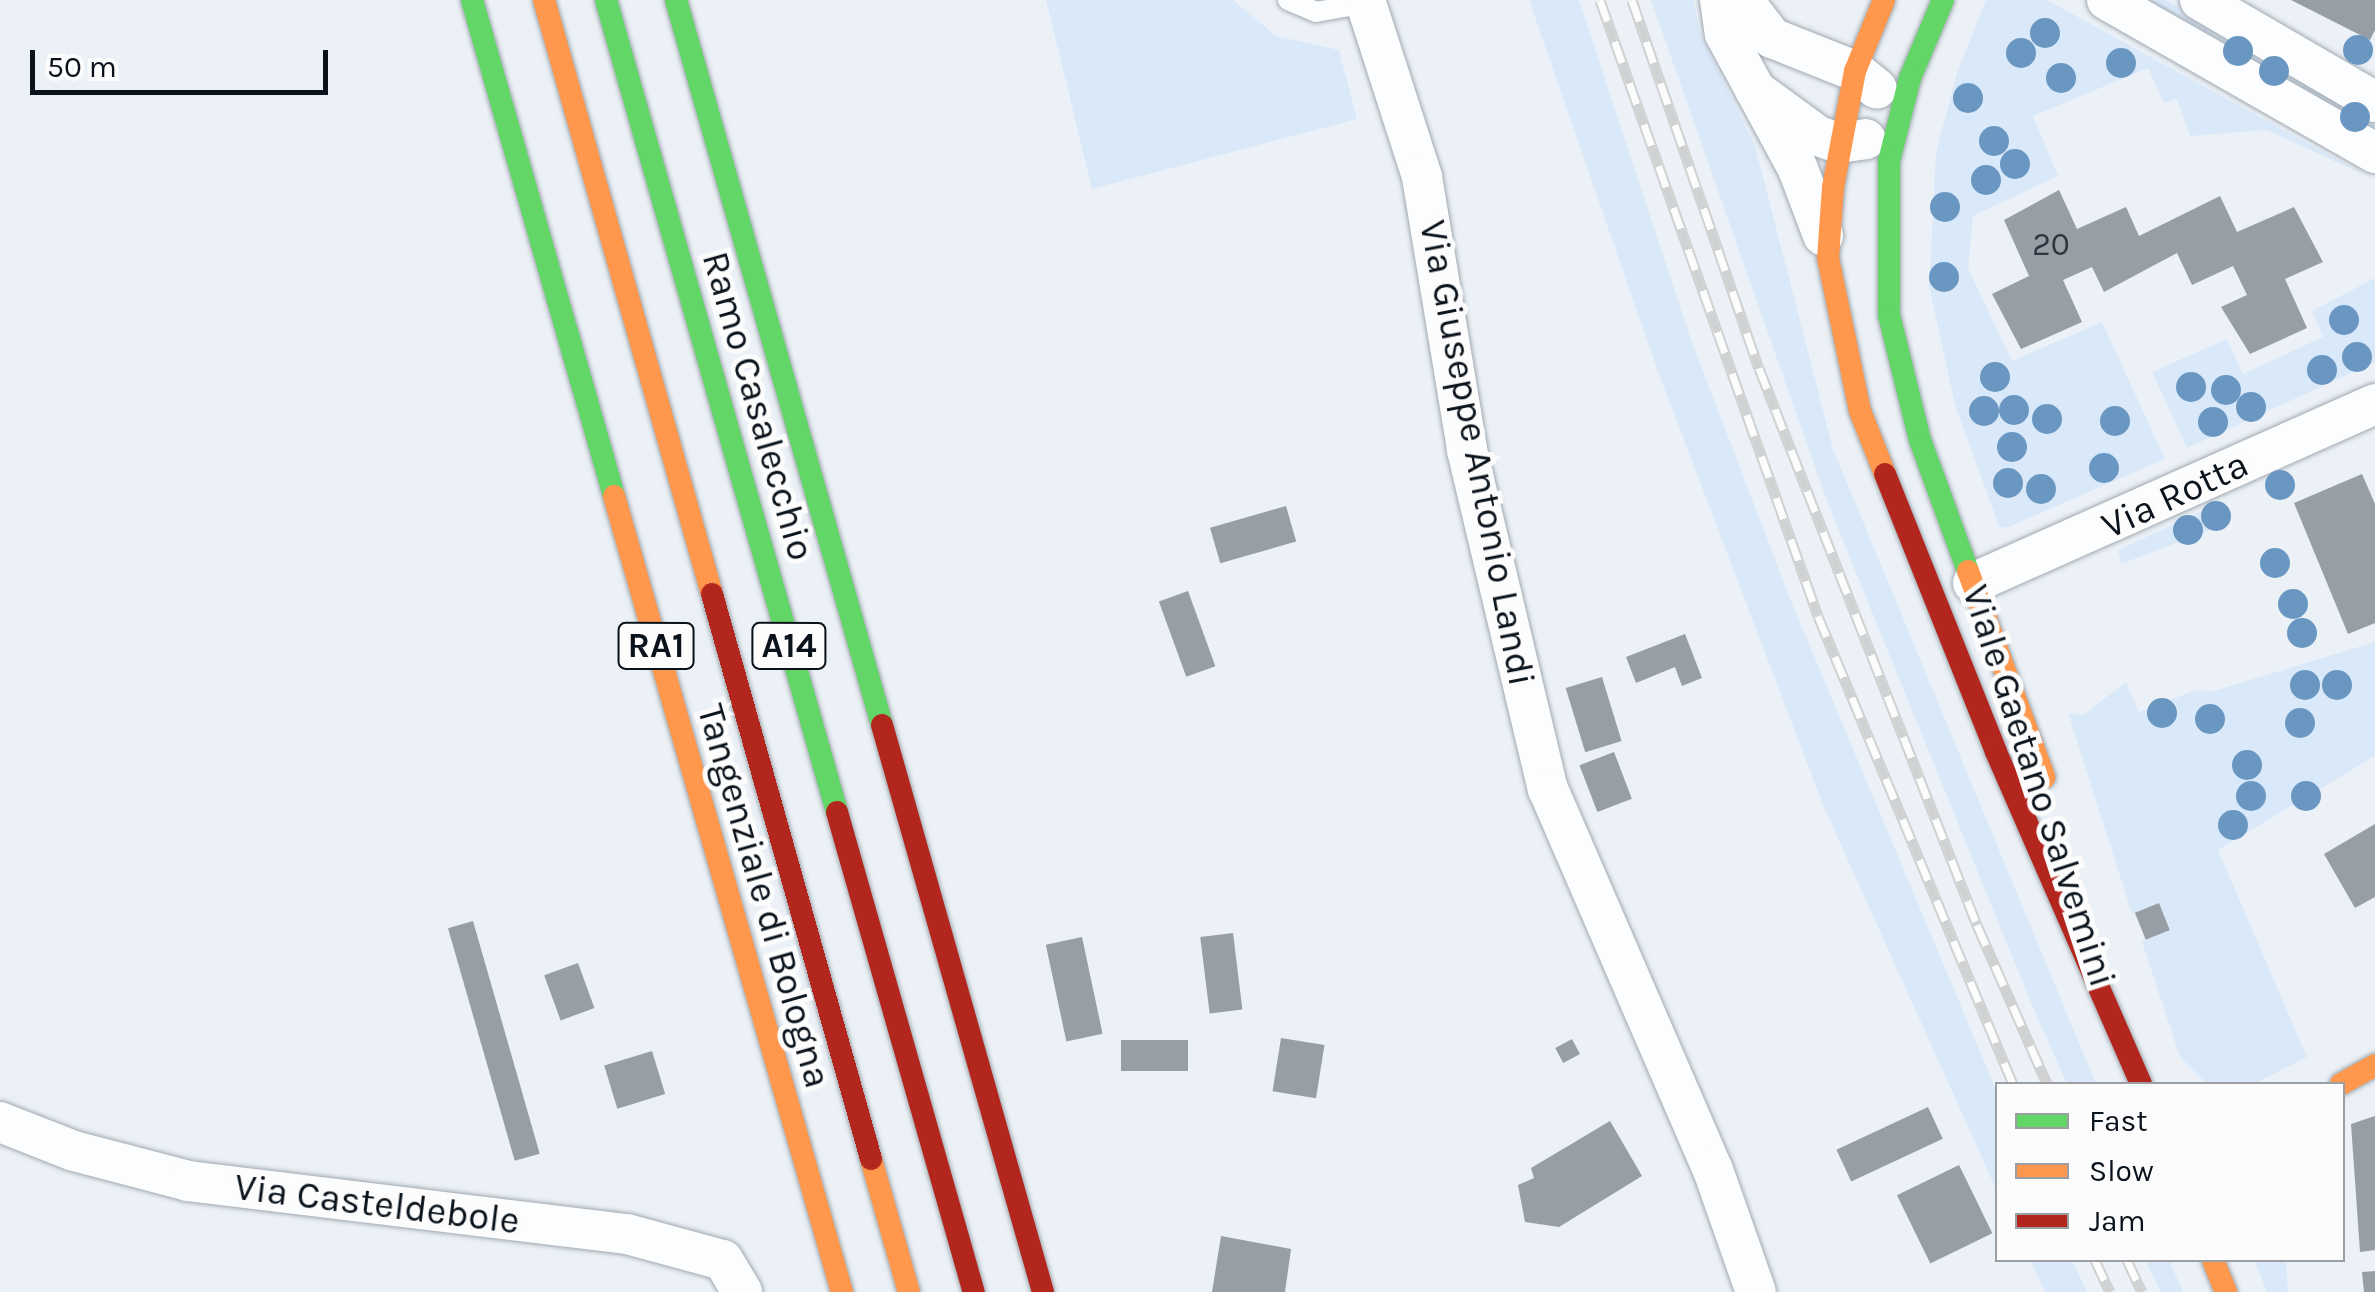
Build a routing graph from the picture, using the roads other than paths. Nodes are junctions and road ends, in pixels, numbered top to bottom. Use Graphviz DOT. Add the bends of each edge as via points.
graph roads {
  1 [pos="472,0"];
  2 [pos="544,0"];
  3 [pos="606,0"];
  4 [pos="676,0"];
  5 [pos="1288,0"];
  6 [pos="1720,0"];
  7 [pos="1744,0"];
  8 [pos="1884,0"];
  9 [pos="1943,0"];
  10 [pos="2107,0"];
  11 [pos="2200,0"];
  12 [pos="1366,2"];
  13 [pos="1855,71"];
  14 [pos="1754,90"];
  15 [pos="2375,102"];
  16 [pos="1897,118"];
  17 [pos="1838,144"];
  18 [pos="2375,153"];
  19 [pos="1828,258"];
  20 [pos="2375,404"];
  21 [pos="1973,582"];
  22 [pos="2050,796"];
  23 [pos="2066,849"];
  24 [pos="2114,1015"];
  25 [pos="2375,1065"];
  26 [pos="2140,1082"];
  27 [pos="2345,1082"];
  28 [pos="0,1122"];
  29 [pos="2214,1262"];
  30 [pos="742,1292"];
  31 [pos="842,1292"];
  32 [pos="910,1292"];
  33 [pos="974,1292"];
  34 [pos="1042,1292"];
  35 [pos="1756,1292"];
  36 [pos="2226,1292"];
  1 -- 31 [label="main road, Tangenziale di Bologna / RA1"];
  2 -- 32 [label="main road, A14"];
  3 -- 33 [label="main road, Ramo Casalecchio / A14"];
  4 -- 34 [label="main road"];
  5 -- 12 [label="lane" via="1316,12"];
  6 -- 14 [label="street" via="1725,34"];
  7 -- 13 [label="street" via="1772,38"];
  8 -- 13 [label="main road, Viale Gaetano Salvemini"];
  9 -- 16 [label="main road, Viale Gaetano Salvemini"];
  10 -- 18 [label="street"];
  11 -- 15 [label="street"];
  12 -- 35 [label="street, Via Giuseppe Antonio Landi" via="1422,177 1468,450 1548,789 1714,1170"];
  13 -- 16 [label="street"];
  13 -- 17 [label="main road, Viale Gaetano Salvemini"];
  14 -- 17 [label="street" via="1783,116"];
  14 -- 19 [label="street, Viale Gaetano Salvemini" via="1798,169"];
  16 -- 17 [label="street" via="1867,139"];
  16 -- 21 [label="main road, Viale Gaetano Salvemini" via="1886,211 1889,315 1909,406"];
  17 -- 19 [label="main road, Viale Gaetano Salvemini"];
  19 -- 24 [label="main road, Viale Gaetano Salvemini" via="1860,411 1880,466"];
  20 -- 21 [label="street, Via Rotta"];
  21 -- 22 [label="main road, Viale Gaetano Salvemini"];
  23 -- 24 [label="main road, Viale Gaetano Salvemini"];
  24 -- 26 [label="main road"];
  25 -- 27 [label="main road"];
  28 -- 30 [label="street, Via Casteldebole" via="74,1151 188,1181 627,1234 723,1260"];
  29 -- 36 [label="main road"];
}
